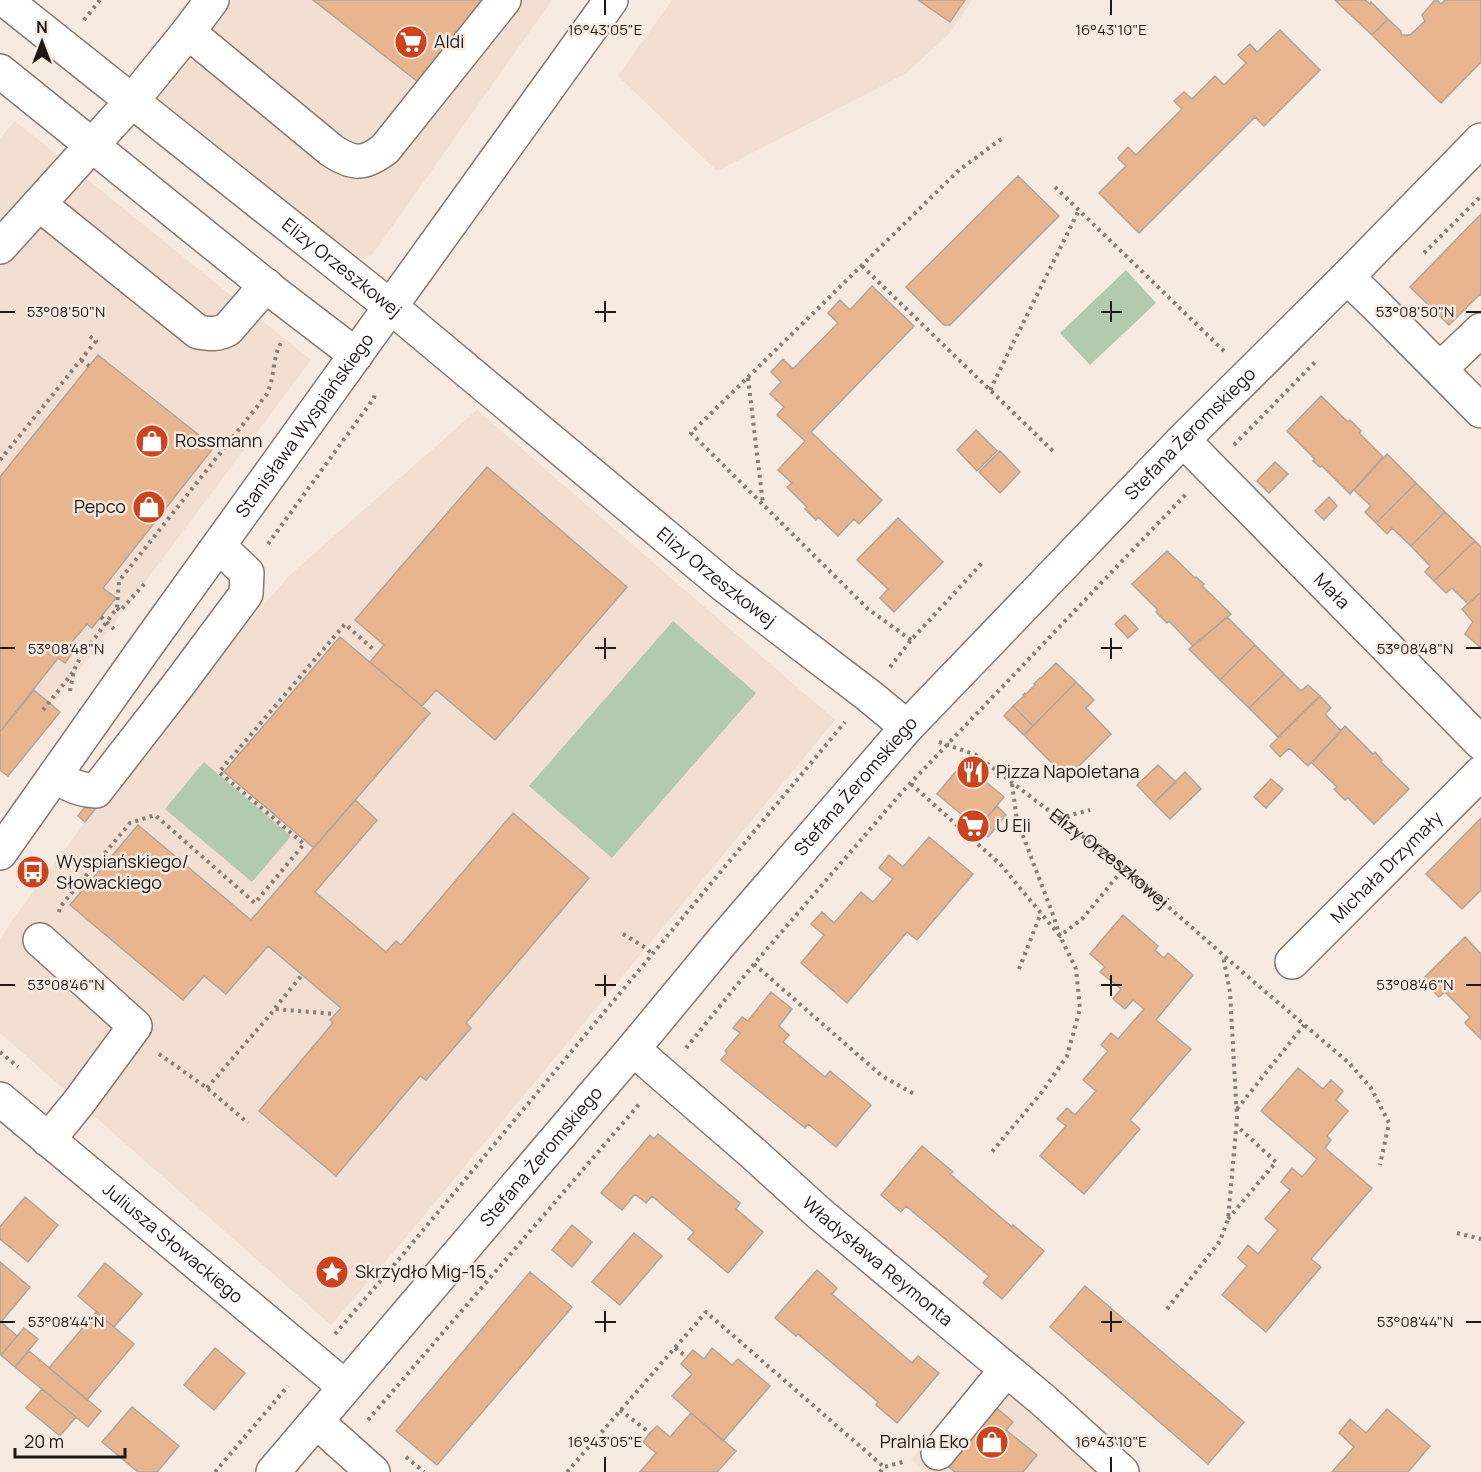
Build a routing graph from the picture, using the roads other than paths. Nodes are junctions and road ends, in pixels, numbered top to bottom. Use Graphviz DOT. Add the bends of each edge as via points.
graph roads {
  1 [pos="5,0"];
  2 [pos="212,0"];
  3 [pos="504,0"];
  4 [pos="611,0"];
  5 [pos="188,32"];
  6 [pos="0,71"];
  7 [pos="132,101"];
  8 [pos="1481,140"];
  9 [pos="93,145"];
  10 [pos="39,204"];
  11 [pos="0,247"];
  12 [pos="1347,277"];
  13 [pos="266,285"];
  14 [pos="390,308"];
  15 [pos="1481,330"];
  16 [pos="356,355"];
  17 [pos="1440,369"];
  18 [pos="1481,411"];
  19 [pos="1183,440"];
  20 [pos="219,546"];
  21 [pos="907,727"];
  22 [pos="1481,743"];
  23 [pos="1481,773"];
  24 [pos="55,776"];
  25 [pos="0,853"];
  26 [pos="44,944"];
  27 [pos="1292,962"];
  28 [pos="633,1049"];
  29 [pos="0,1099"];
  30 [pos="48,1140"];
  31 [pos="1006,1370"];
  32 [pos="345,1387"];
  33 [pos="316,1422"];
  34 [pos="938,1453"];
  35 [pos="273,1472"];
  36 [pos="373,1472"];
  37 [pos="1122,1472"];
  1 -- 7 [label="street, Elizy Orzeszkowej"];
  2 -- 5 [label="street"];
  3 -- 5 [label="street" via="385,149 374,158 358,161 345,159 331,150"];
  4 -- 14 [label="street, Stanisława Wyspiańskiego"];
  5 -- 7 [label="street"];
  6 -- 9 [label="street"];
  7 -- 9 [label="street"];
  7 -- 14 [label="street, Elizy Orzeszkowej"];
  8 -- 12 [label="street, Stefana Żeromskiego"];
  9 -- 10 [label="street"];
  9 -- 13 [label="street"];
  10 -- 11 [label="street"];
  10 -- 13 [label="street" via="198,332 220,333 228,329"];
  12 -- 17 [label="street"];
  12 -- 19 [label="street, Stefana Żeromskiego"];
  13 -- 16 [label="street"];
  14 -- 16 [label="street, Stanisława Wyspiańskiego"];
  14 -- 21 [label="street, Elizy Orzeszkowej" via="725,586"];
  15 -- 17 [label="street"];
  16 -- 20 [label="street, Stanisława Wyspiańskiego"];
  17 -- 18 [label="street"];
  19 -- 21 [label="street, Stefana Żeromskiego"];
  19 -- 22 [label="street, Mała"];
  20 -- 24 [label="street, Stanisława Wyspiańskiego"];
  20 -- 24 [label="street" via="247,573 246,594 96,791 80,789"];
  21 -- 28 [label="street, Stefana Żeromskiego"];
  23 -- 27 [label="street, Michała Drzymały"];
  24 -- 25 [label="street, Stanisława Wyspiańskiego"];
  26 -- 30 [label="street" via="135,1026"];
  28 -- 31 [label="street, Władysława Reymonta" via="820,1214"];
  28 -- 32 [label="street, Stefana Żeromskiego"];
  29 -- 30 [label="street, Juliusza Słowackiego"];
  30 -- 32 [label="street, Juliusza Słowackiego"];
  31 -- 34 [label="street"];
  31 -- 37 [label="street, Władysława Reymonta"];
  32 -- 33 [label="street, Stefana Żeromskiego"];
  33 -- 35 [label="street, Stefana Żeromskiego"];
  33 -- 36 [label="street"];
}
